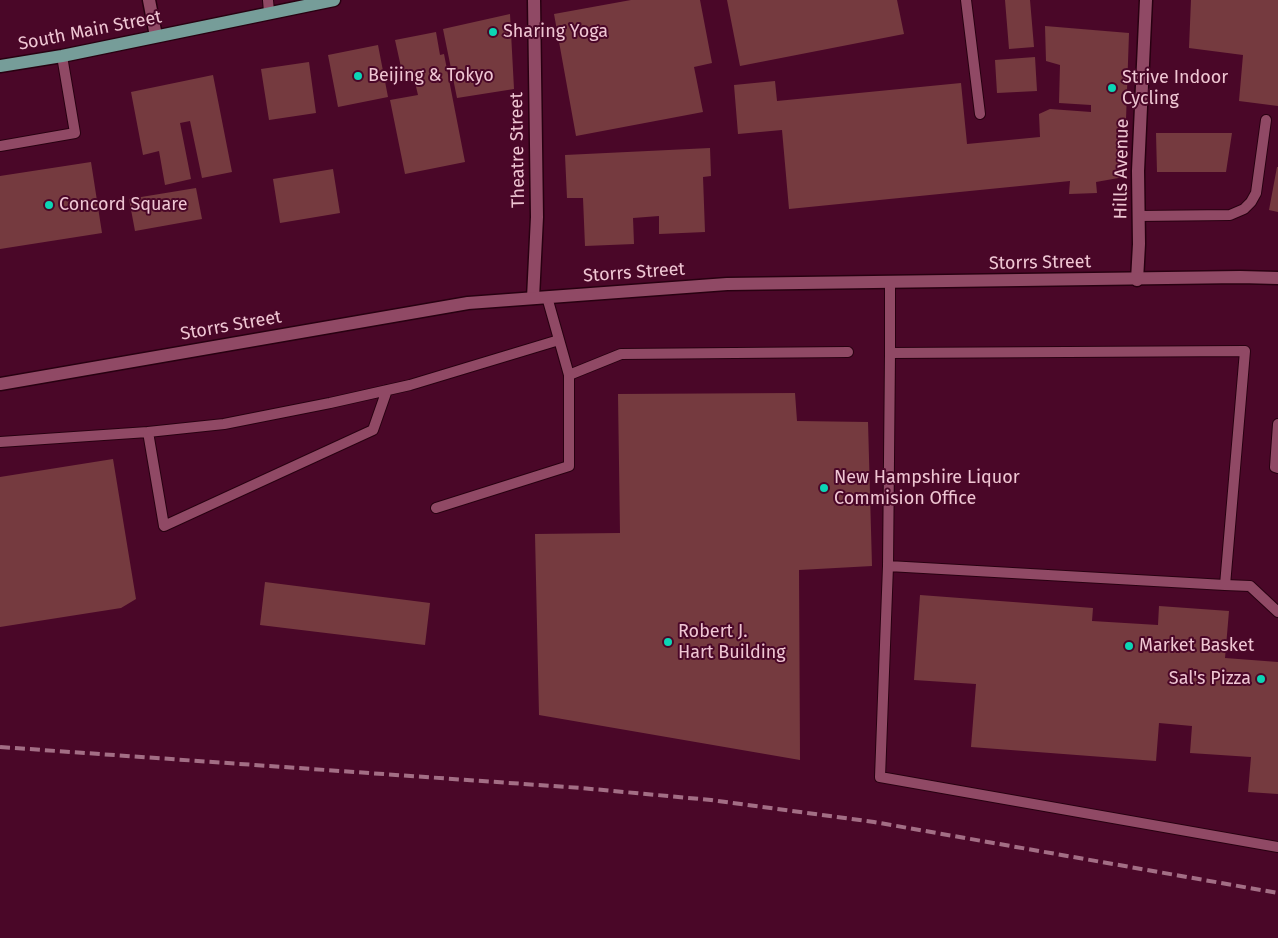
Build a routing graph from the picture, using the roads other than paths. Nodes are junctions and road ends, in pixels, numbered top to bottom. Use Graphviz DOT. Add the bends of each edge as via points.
graph roads {
  1 [pos="149,0"];
  2 [pos="334,0"];
  3 [pos="534,0"];
  4 [pos="966,0"];
  5 [pos="1146,0"];
  6 [pos="268,6"];
  7 [pos="156,36"];
  8 [pos="62,56"];
  9 [pos="0,66"];
  10 [pos="980,114"];
  11 [pos="1266,120"];
  12 [pos="0,146"];
  13 [pos="1138,216"];
  14 [pos="1278,278"];
  15 [pos="1137,280"];
  16 [pos="890,282"];
  17 [pos="547,297"];
  18 [pos="533,298"];
  19 [pos="559,340"];
  20 [pos="848,352"];
  21 [pos="890,353"];
  22 [pos="568,375"];
  23 [pos="0,384"];
  24 [pos="388,390"];
  25 [pos="1278,424"];
  26 [pos="148,432"];
  27 [pos="0,442"];
  28 [pos="1278,468"];
  29 [pos="436,508"];
  30 [pos="888,566"];
  31 [pos="1225,585"];
  32 [pos="1278,612"];
  33 [pos="1278,847"];
  1 -- 7 [label="street"];
  2 -- 6 [label="main road, South Main Street"];
  3 -- 18 [label="street, Theatre Street" via="537,217"];
  4 -- 10 [label="lane"];
  5 -- 13 [label="street, Hills Avenue"];
  6 -- 7 [label="main road, South Main Street"];
  7 -- 8 [label="main road, South Main Street"];
  8 -- 9 [label="main road, South Main Street"];
  8 -- 12 [label="lane" via="75,133"];
  11 -- 13 [label="lane" via="1256,193 1244,209 1230,215"];
  13 -- 15 [label="street, Hills Avenue"];
  14 -- 15 [label="street, Storrs Street"];
  15 -- 16 [label="street, Storrs Street"];
  16 -- 17 [label="street, Storrs Street" via="727,284"];
  16 -- 21 [label="lane"];
  17 -- 18 [label="street, Storrs Street"];
  17 -- 19 [label="lane"];
  18 -- 23 [label="street, Storrs Street" via="468,303"];
  19 -- 22 [label="lane"];
  19 -- 24 [label="lane"];
  20 -- 22 [label="lane" via="621,354"];
  21 -- 30 [label="lane"];
  21 -- 31 [label="lane" via="1245,351"];
  22 -- 29 [label="lane" via="569,466"];
  24 -- 26 [label="lane" via="224,424"];
  24 -- 26 [label="lane" via="373,430 164,526"];
  25 -- 28 [label="lane" via="1275,467"];
  26 -- 27 [label="lane"];
  30 -- 31 [label="lane"];
  30 -- 33 [label="lane" via="880,777"];
  31 -- 32 [label="lane" via="1250,586"];
}
